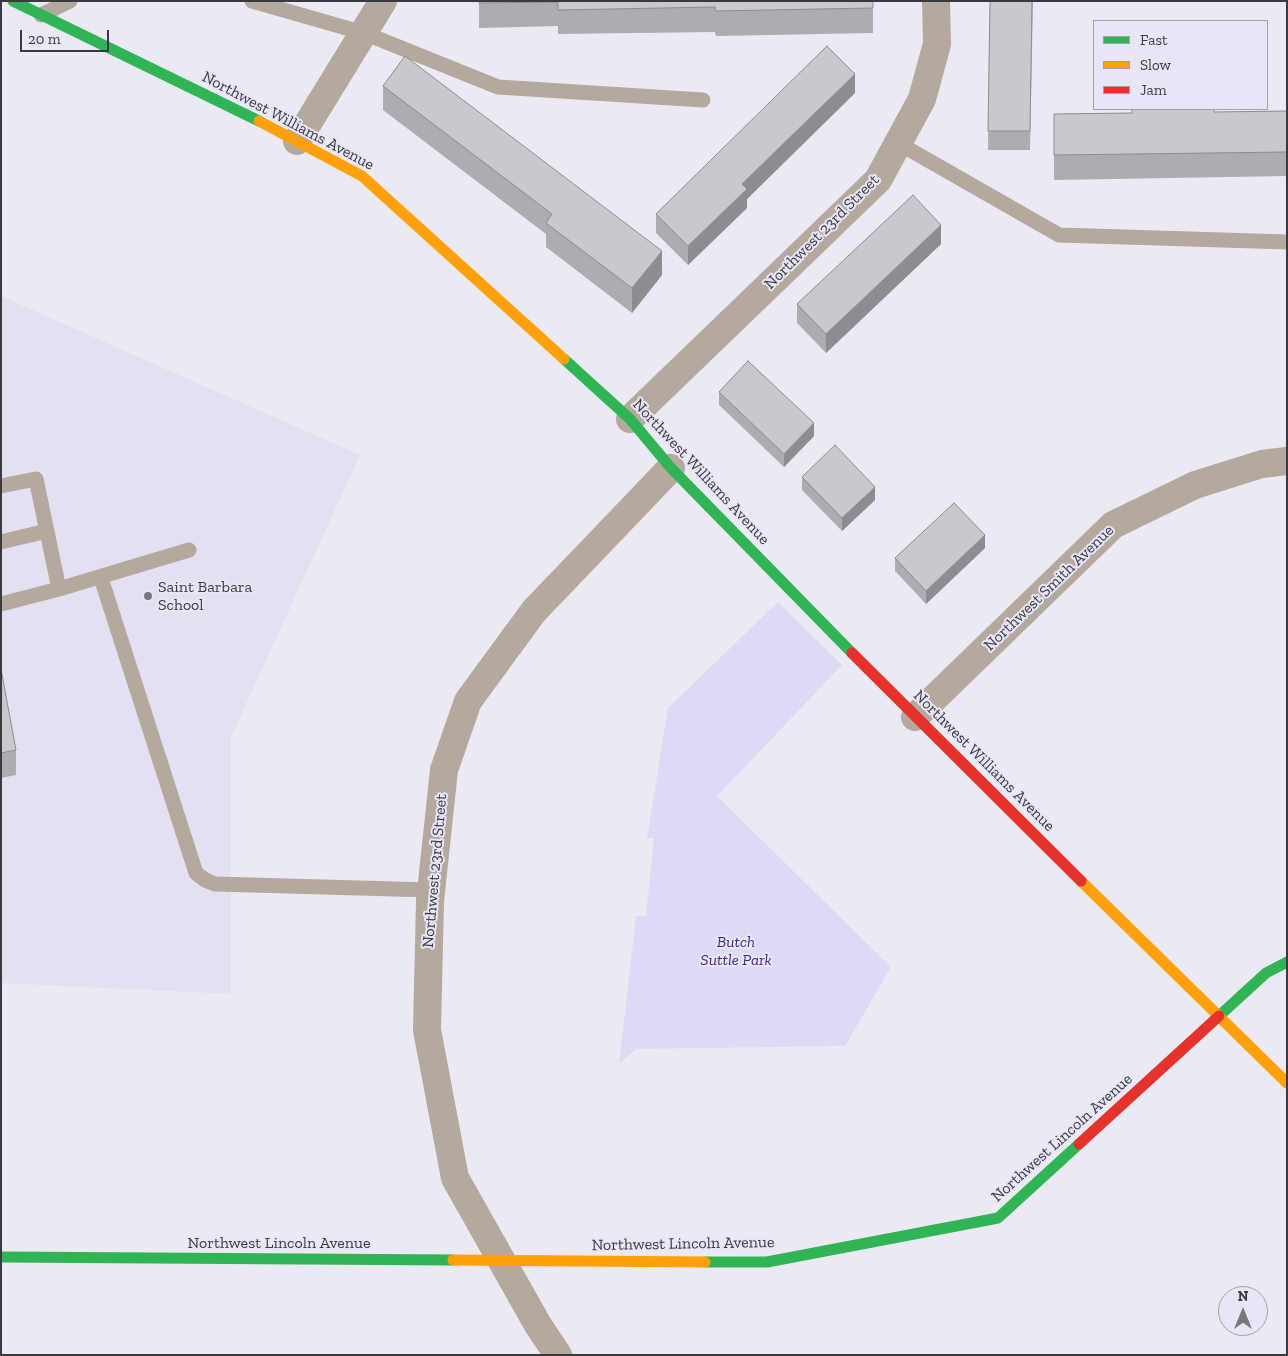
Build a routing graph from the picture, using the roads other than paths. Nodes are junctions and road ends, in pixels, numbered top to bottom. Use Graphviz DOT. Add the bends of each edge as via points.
graph roads {
  1 [pos="13,1"];
  2 [pos="70,1"];
  3 [pos="252,1"];
  4 [pos="383,1"];
  5 [pos="936,1"];
  6 [pos="41,15"];
  7 [pos="364,33"];
  8 [pos="703,100"];
  9 [pos="297,141"];
  10 [pos="898,143"];
  11 [pos="1287,242"];
  12 [pos="630,419"];
  13 [pos="1287,461"];
  14 [pos="671,468"];
  15 [pos="1,486"];
  16 [pos="47,530"];
  17 [pos="1,542"];
  18 [pos="189,550"];
  19 [pos="101,578"];
  20 [pos="59,589"];
  21 [pos="1,604"];
  22 [pos="916,717"];
  23 [pos="431,890"];
  24 [pos="1287,962"];
  25 [pos="1219,1016"];
  26 [pos="1287,1083"];
  27 [pos="1,1257"];
  28 [pos="502,1261"];
  29 [pos="558,1355"];
  1 -- 6 [label="street, Northwest Williams Avenue"];
  2 -- 6 [label="lane"];
  3 -- 7 [label="lane"];
  4 -- 7 [label="street"];
  5 -- 10 [label="street, Northwest 23rd Street" via="937,44 925,90"];
  6 -- 9 [label="street, Northwest Williams Avenue"];
  7 -- 8 [label="lane" via="498,87"];
  7 -- 9 [label="street"];
  9 -- 12 [label="street, Northwest Williams Avenue" via="362,176"];
  10 -- 11 [label="lane" via="1059,235"];
  10 -- 12 [label="street, Northwest 23rd Street" via="878,180"];
  12 -- 14 [label="street, Northwest Williams Avenue"];
  13 -- 22 [label="street, Northwest Smith Avenue" via="1262,464 1195,485 1113,525"];
  14 -- 22 [label="street, Northwest Williams Avenue"];
  14 -- 23 [label="street, Northwest 23rd Street" via="534,611 468,701 444,770"];
  15 -- 16 [label="lane" via="36,479"];
  16 -- 17 [label="lane"];
  16 -- 20 [label="lane"];
  18 -- 19 [label="lane"];
  19 -- 20 [label="lane"];
  19 -- 23 [label="lane" via="196,873 215,884"];
  20 -- 21 [label="lane"];
  22 -- 25 [label="street, Northwest Williams Avenue"];
  23 -- 28 [label="street, Northwest 23rd Street" via="427,1030 455,1178"];
  24 -- 25 [label="street" via="1266,973"];
  25 -- 26 [label="street"];
  25 -- 28 [label="street, Northwest Lincoln Avenue" via="998,1218 767,1262"];
  27 -- 28 [label="street, Northwest Lincoln Avenue"];
  28 -- 29 [label="street, Northwest 23rd Street"];
}
